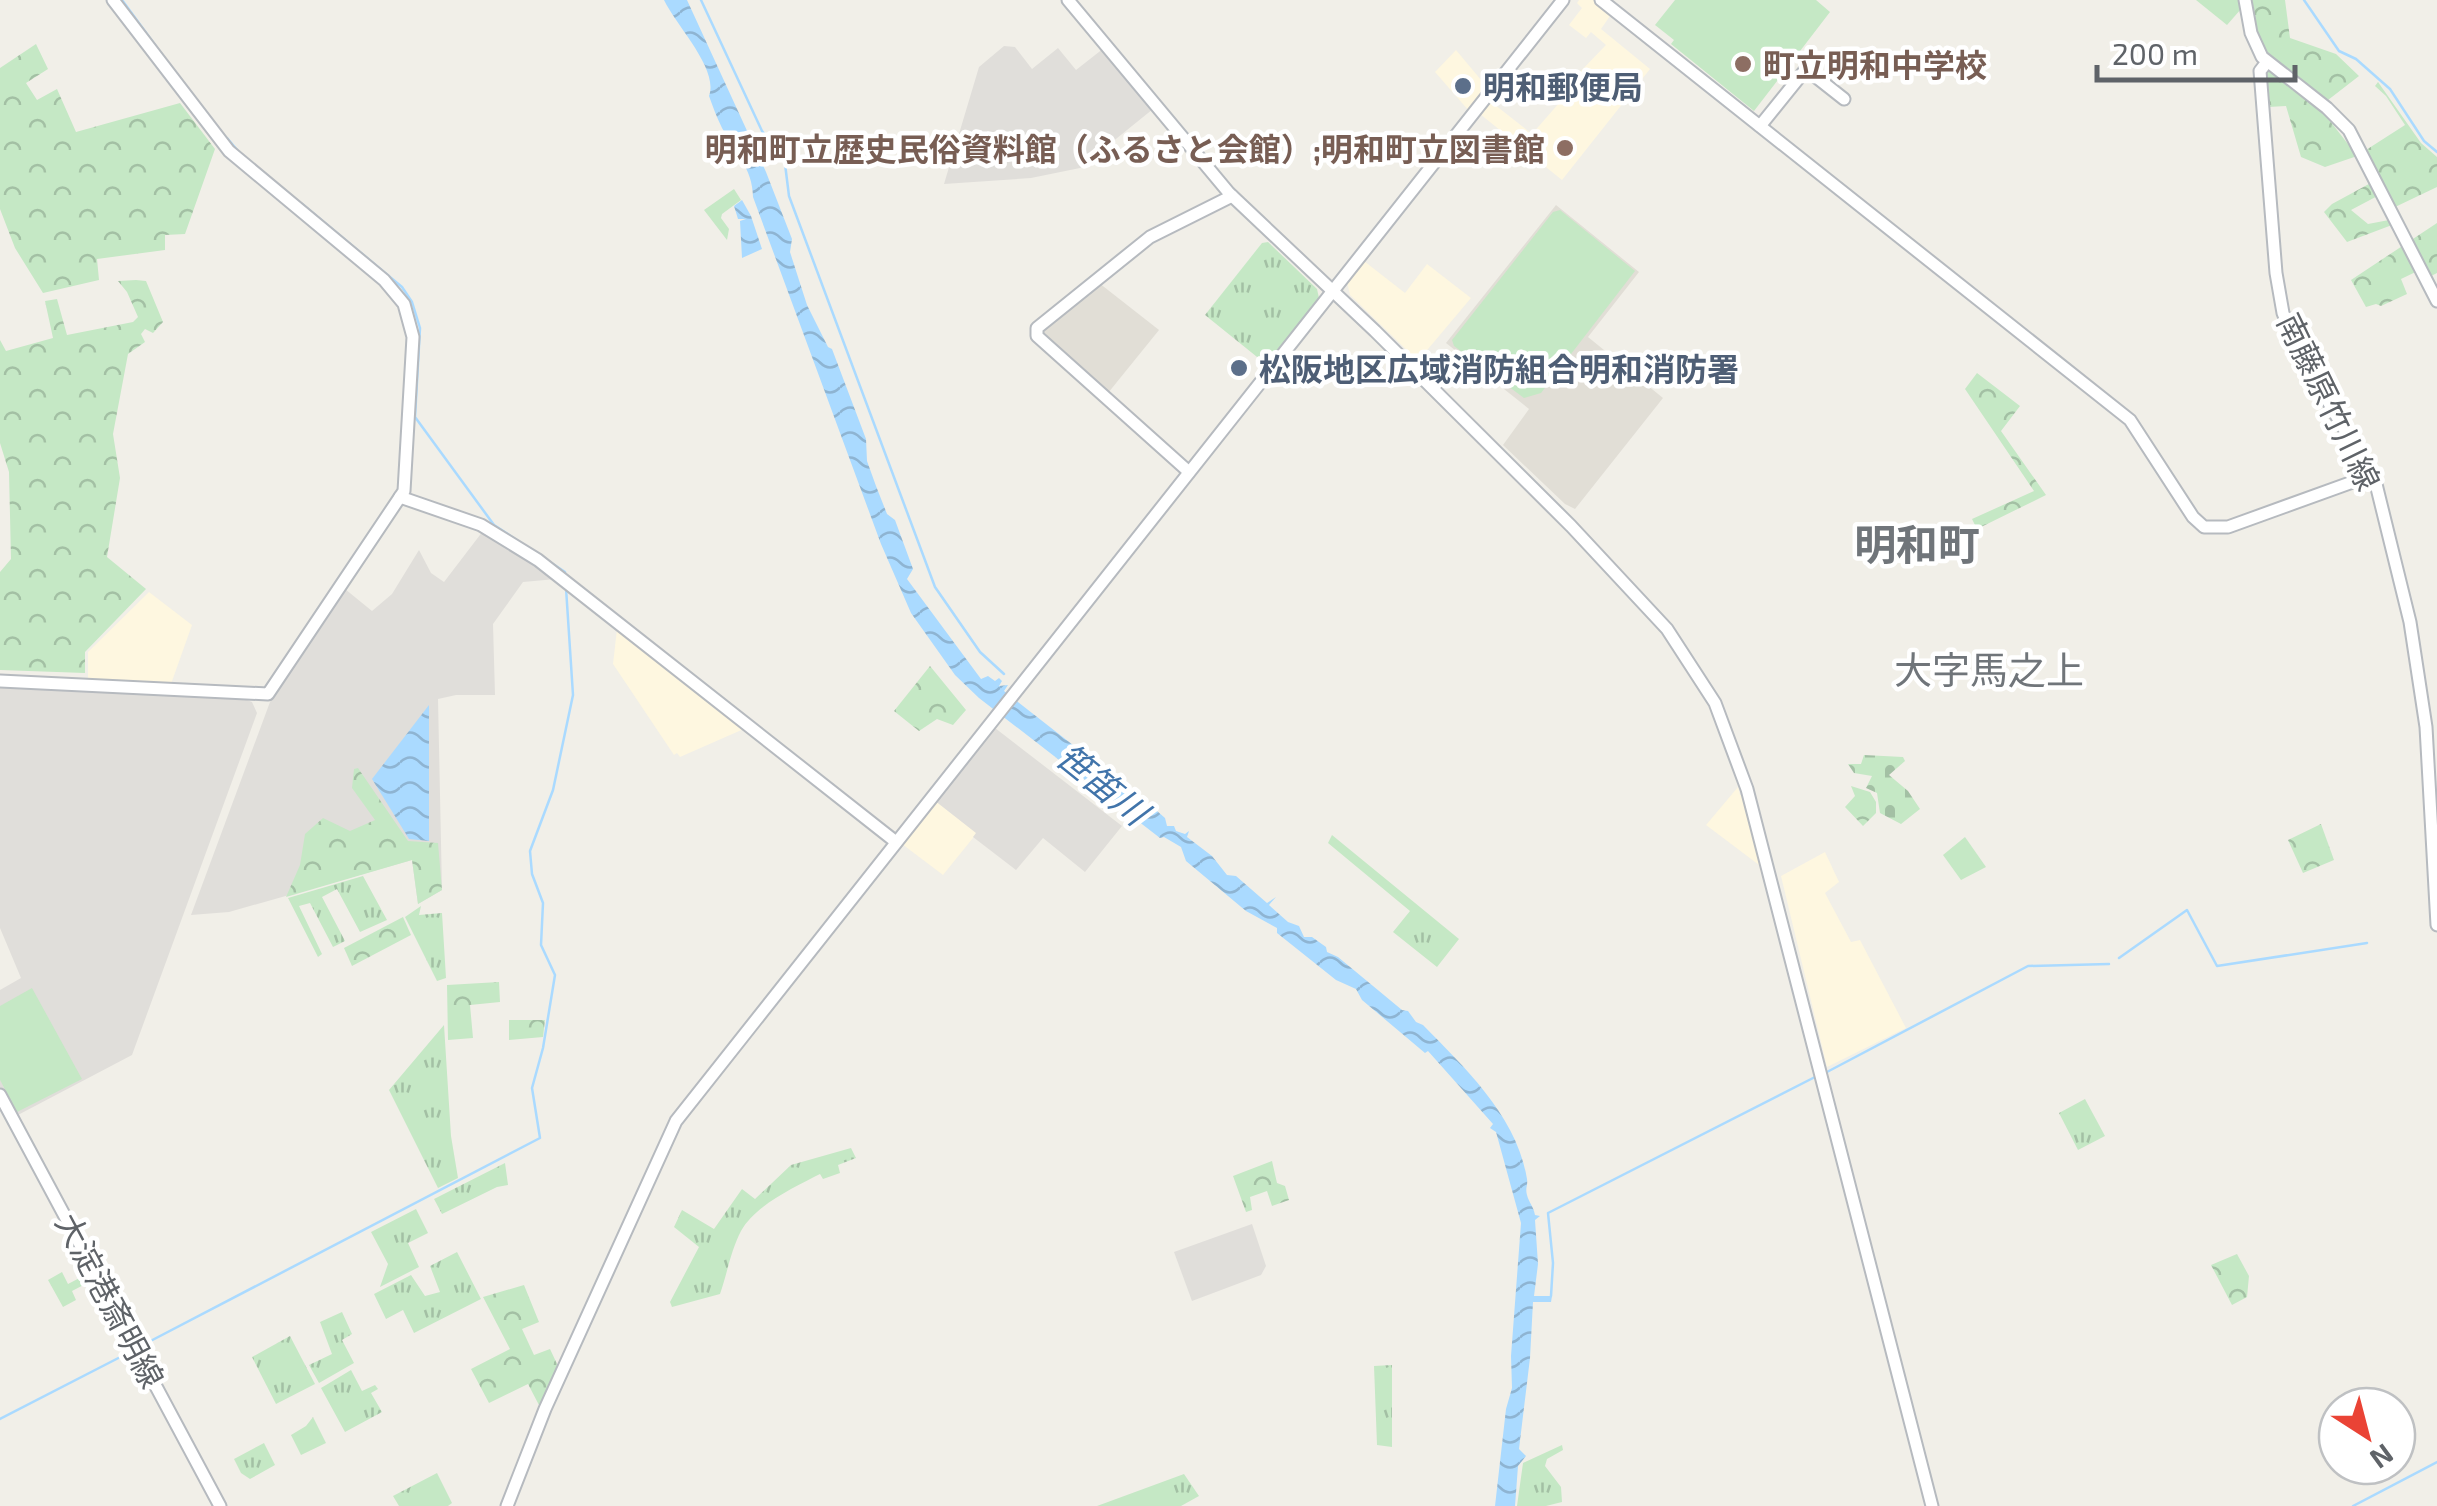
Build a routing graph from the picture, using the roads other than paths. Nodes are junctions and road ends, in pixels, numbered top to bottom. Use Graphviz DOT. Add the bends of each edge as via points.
graph roads {
  1 [pos="112,0"];
  2 [pos="1068,0"];
  3 [pos="1564,0"];
  4 [pos="1601,0"];
  5 [pos="2245,0"];
  6 [pos="2267,62"];
  7 [pos="1844,99"];
  8 [pos="1760,126"];
  9 [pos="1232,196"];
  10 [pos="1332,292"];
  11 [pos="2437,300"];
  12 [pos="1189,472"];
  13 [pos="2372,475"];
  14 [pos="400,497"];
  15 [pos="0,681"];
  16 [pos="896,842"];
  17 [pos="2437,925"];
  18 [pos="0,1095"];
  19 [pos="220,1506"];
  20 [pos="507,1506"];
  21 [pos="1932,1506"];
  1 -- 14 [label="street" via="229,151 404,304 413,344"];
  2 -- 9 [label="street"];
  3 -- 10 [label="street"];
  4 -- 8 [label="street"];
  5 -- 6 [label="street, 南藤原竹川線" via="2254,42"];
  6 -- 11 [label="street" via="2349,130"];
  6 -- 13 [label="street, 南藤原竹川線" via="2260,71 2283,313 2296,348"];
  7 -- 8 [label="street" via="1806,69"];
  8 -- 13 [label="street" via="2130,420 2204,527 2228,527"];
  9 -- 10 [label="street"];
  9 -- 12 [label="street" via="1150,237 1037,328 1038,336"];
  10 -- 12 [label="street"];
  10 -- 21 [label="street" via="1647,607 1715,703 1747,789"];
  12 -- 16 [label="street"];
  13 -- 17 [label="street, 南藤原竹川線" via="2413,638 2432,796"];
  14 -- 15 [label="street" via="268,694"];
  14 -- 16 [label="street" via="481,525 566,581"];
  16 -- 20 [label="street" via="676,1121"];
  18 -- 19 [label="street, 大淀港斎明線"];
}
